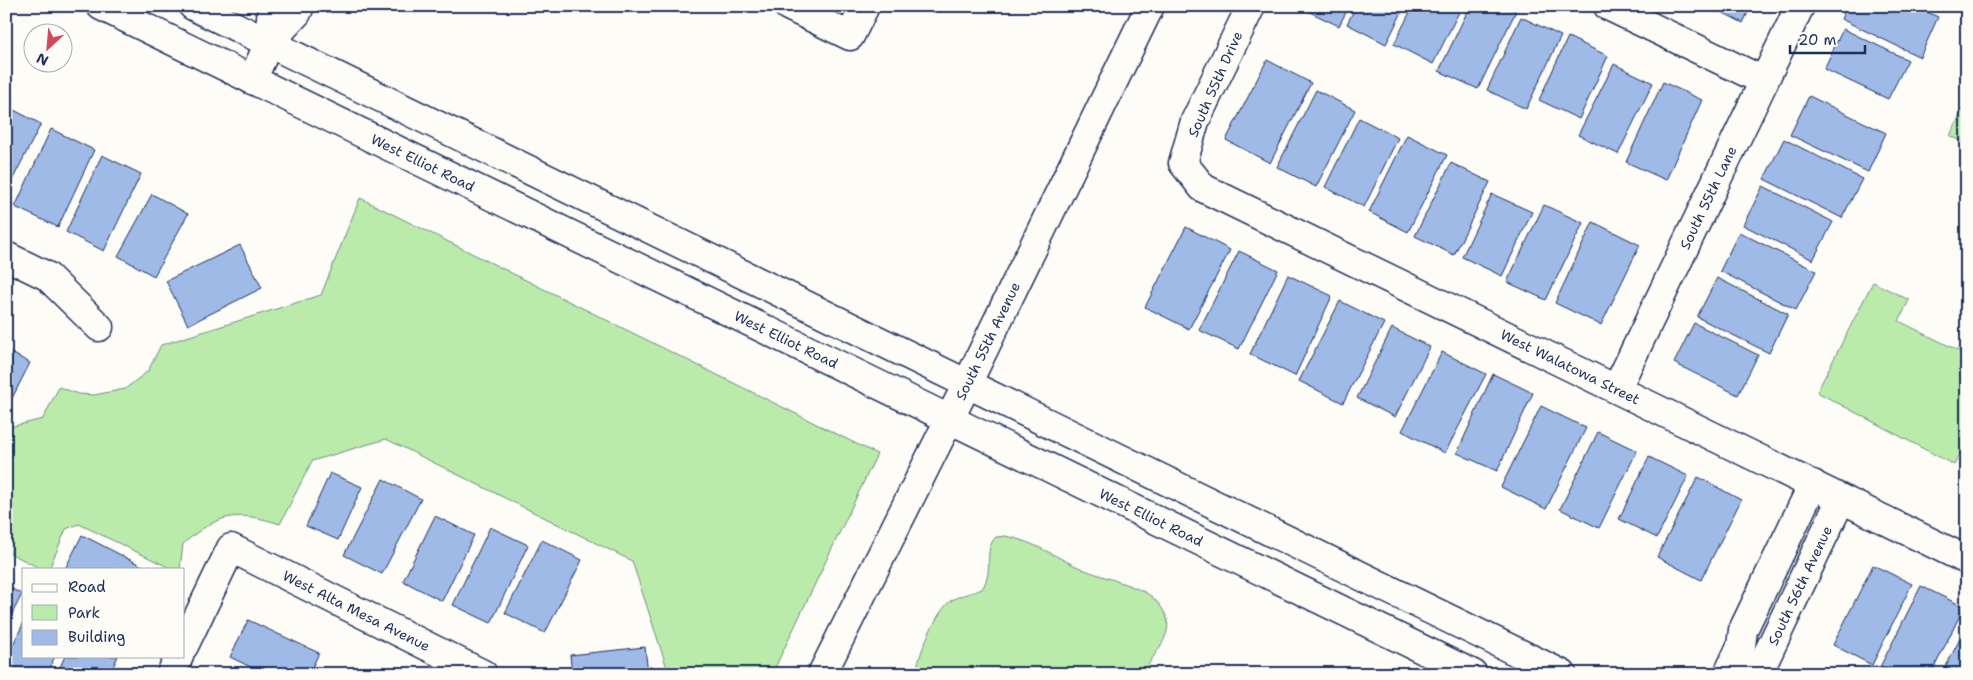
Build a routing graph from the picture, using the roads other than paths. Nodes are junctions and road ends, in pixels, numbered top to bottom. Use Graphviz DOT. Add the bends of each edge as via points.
graph roads {
  1 [pos="101,6"];
  2 [pos="194,6"];
  3 [pos="272,6"];
  4 [pos="300,6"];
  5 [pos="788,6"];
  6 [pos="864,6"];
  7 [pos="1150,6"];
  8 [pos="1251,6"];
  9 [pos="1608,6"];
  10 [pos="1800,6"];
  11 [pos="269,43"];
  12 [pos="252,80"];
  13 [pos="1764,81"];
  14 [pos="1183,163"];
  15 [pos="6,256"];
  16 [pos="99,327"];
  17 [pos="967,384"];
  18 [pos="1616,388"];
  19 [pos="948,420"];
  20 [pos="1813,484"];
  21 [pos="1841,499"];
  22 [pos="1967,560"];
  23 [pos="1743,630"];
  24 [pos="185,644"];
  25 [pos="1772,644"];
  26 [pos="178,658"];
  27 [pos="171,674"];
  28 [pos="483,674"];
  29 [pos="822,674"];
  30 [pos="1473,674"];
  31 [pos="1562,674"];
  32 [pos="1712,674"];
  33 [pos="1728,674"];
  34 [pos="1758,674"];
  1 -- 12 [label="street, West Elliot Road"];
  2 -- 11 [label="street"];
  3 -- 11 [label="street"];
  4 -- 11 [label="street"];
  5 -- 6 [label="street" via="850,36"];
  7 -- 17 [label="street, South 55th Avenue"];
  8 -- 14 [label="street, South 55th Drive" via="1195,121"];
  9 -- 13 [label="street"];
  10 -- 13 [label="street, South 55th Lane"];
  11 -- 12 [label="street"];
  11 -- 17 [label="street"];
  12 -- 19 [label="street, West Elliot Road"];
  13 -- 18 [label="street, South 55th Lane"];
  14 -- 18 [label="street, West Walatowa Street" via="1203,188"];
  15 -- 16 [label="street" via="47,276"];
  17 -- 19 [label="street, South 55th Avenue"];
  17 -- 31 [label="street"];
  18 -- 20 [label="street, West Walatowa Street"];
  19 -- 29 [label="street, South 55th Avenue"];
  19 -- 30 [label="street, West Elliot Road"];
  20 -- 21 [label="street, West Walatowa Street"];
  20 -- 23 [label="street"];
  21 -- 22 [label="street, West Walatowa Street"];
  21 -- 25 [label="street, South 56th Avenue"];
  23 -- 25 [label="street"];
  23 -- 32 [label="street" via="1728,639"];
  23 -- 33 [label="street" via="1742,646"];
  24 -- 28 [label="street, West Alta Mesa Avenue" via="231,548"];
  25 -- 34 [label="street, South 56th Avenue"];
  26 -- 27 [label="street"];
}
